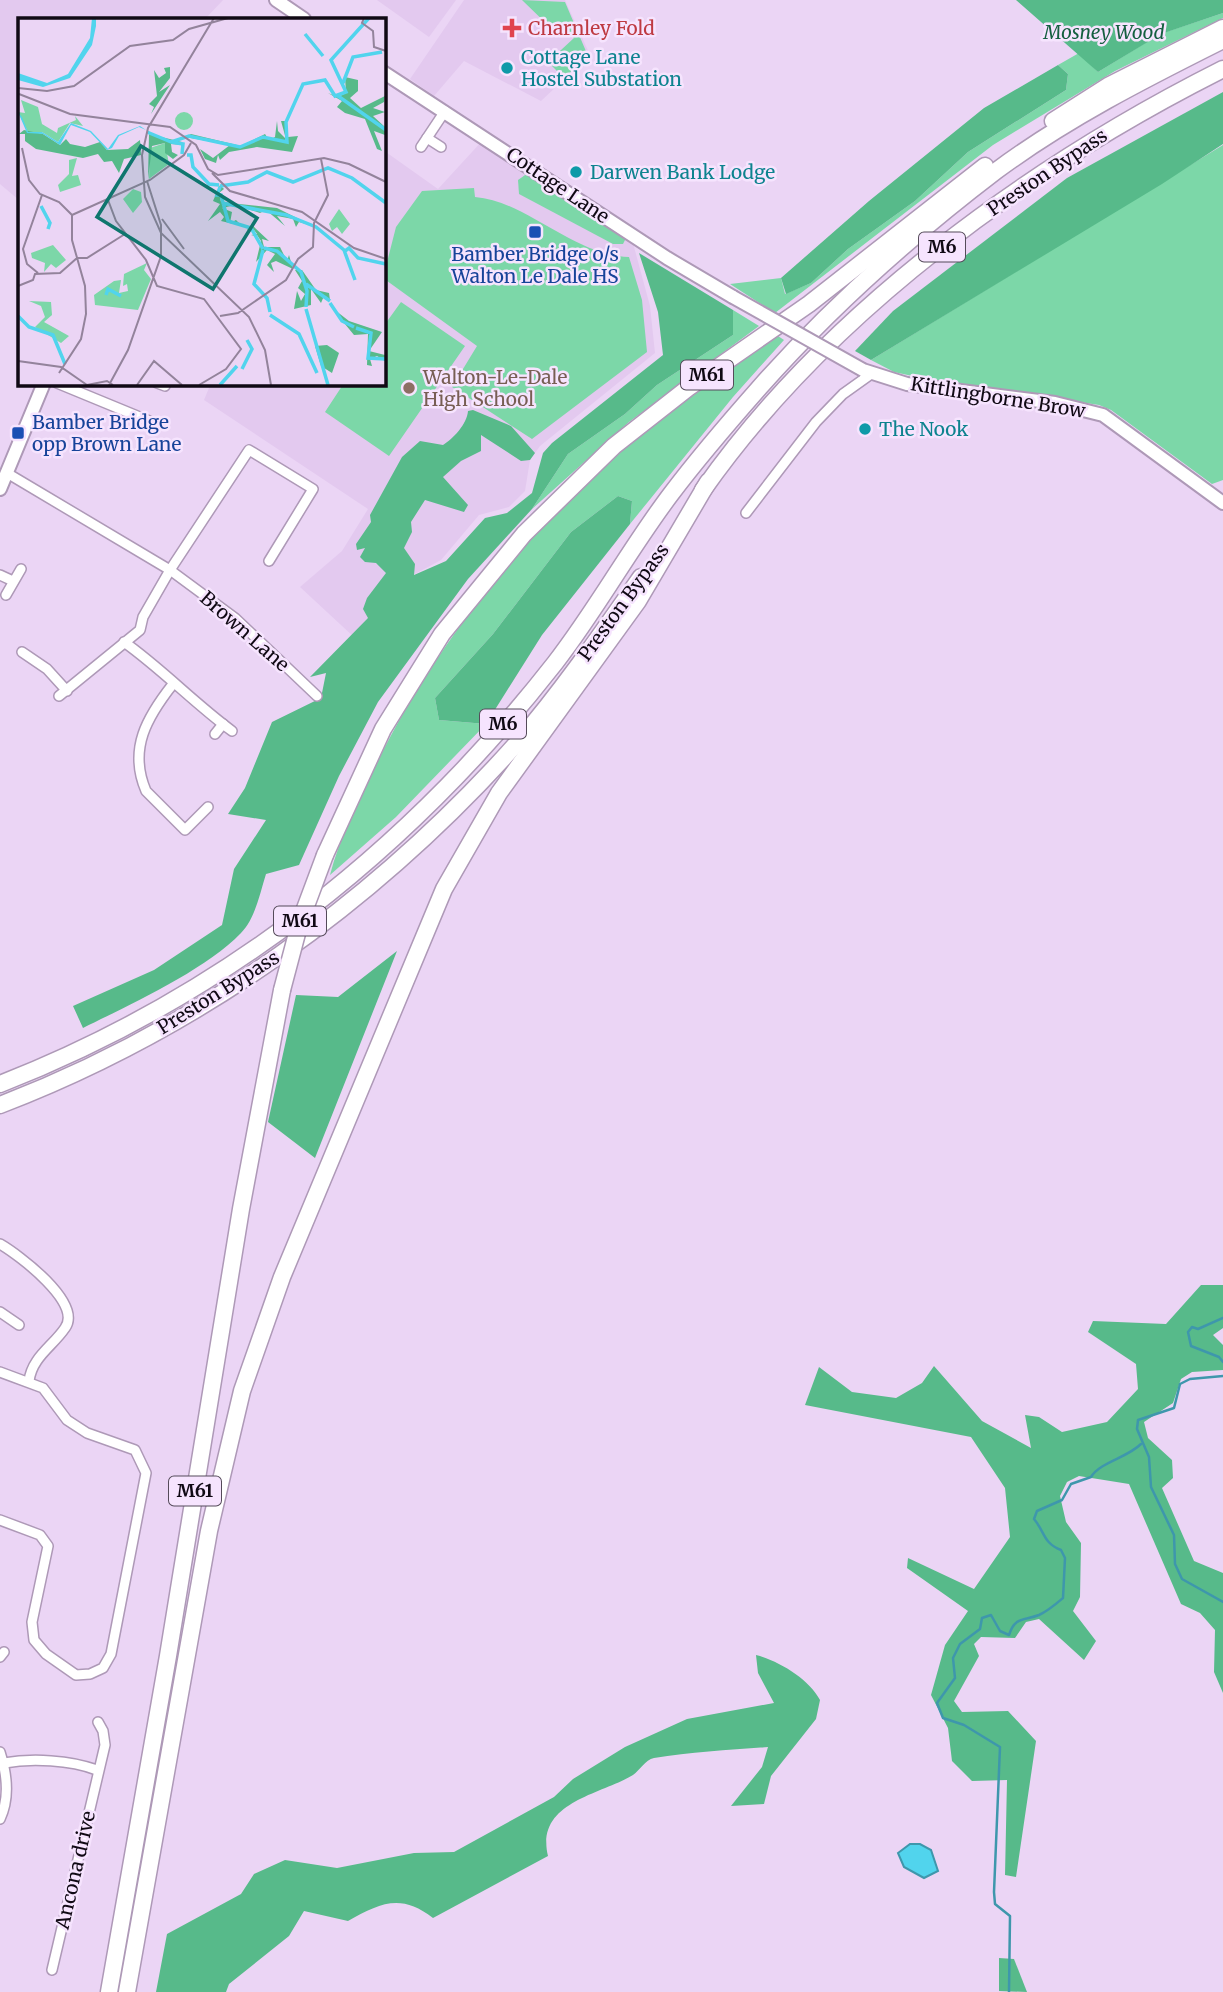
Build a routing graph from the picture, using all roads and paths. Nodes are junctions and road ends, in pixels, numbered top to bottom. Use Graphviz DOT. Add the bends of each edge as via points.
graph roads {
  1 [pos="284,7"];
  2 [pos="302,18"];
  3 [pos="1223,28"];
  4 [pos="1223,40"];
  5 [pos="1223,69"];
  6 [pos="385,73"];
  7 [pos="445,111"];
  8 [pos="427,138"];
  9 [pos="421,147"];
  10 [pos="441,147"];
  11 [pos="867,372"];
  12 [pos="43,385"];
  13 [pos="62,385"];
  14 [pos="159,425"];
  15 [pos="2,482"];
  16 [pos="708,482"];
  17 [pos="1223,503"];
  18 [pos="746,513"];
  19 [pos="269,561"];
  20 [pos="20,569"];
  21 [pos="170,570"];
  22 [pos="0,575"];
  23 [pos="13,581"];
  24 [pos="6,595"];
  25 [pos="124,642"];
  26 [pos="22,652"];
  27 [pos="173,684"];
  28 [pos="317,696"];
  29 [pos="223,724"];
  30 [pos="232,731"];
  31 [pos="215,734"];
  32 [pos="208,807"];
  33 [pos="0,1084"];
  34 [pos="0,1105"];
  35 [pos="0,1244"];
  36 [pos="0,1312"];
  37 [pos="19,1325"];
  38 [pos="0,1372"];
  39 [pos="29,1381"];
  40 [pos="0,1520"];
  41 [pos="98,1722"];
  42 [pos="0,1752"];
  43 [pos="4,1763"];
  44 [pos="97,1770"];
  45 [pos="0,1819"];
  46 [pos="52,1970"];
  47 [pos="109,1992"];
  48 [pos="127,1992"];
  1 -- 2 [label="street"];
  3 -- 47 [label="highway, M61, bridge" via="1108,86 987,165 809,304 614,446 524,534 442,634 383,729 325,855 282,990"];
  4 -- 33 [label="highway, Preston Bypass / M6" via="1131,87 997,170 833,312 761,386 671,494 556,661 463,770 412,822 306,914 180,998 108,1037"];
  5 -- 16 [label="highway, Preston Bypass / M6" via="1083,145 976,219 874,303 797,378"];
  6 -- 7 [label="street, Cottage Lane"];
  7 -- 8 [label="street"];
  7 -- 11 [label="street, Cottage Lane, bridge" via="656,251"];
  8 -- 9 [label="street"];
  8 -- 10 [label="street"];
  11 -- 17 [label="street, Kittlingborne Brow" via="907,384 1055,403 1103,415"];
  11 -- 18 [label="street" via="829,407"];
  12 -- 15 [label="street"];
  13 -- 14 [label="street"];
  15 -- 21 [label="street, Brown Lane"];
  16 -- 34 [label="highway, Preston Bypass / M6" via="519,740 395,865 337,913 215,997 114,1055"];
  16 -- 48 [label="highway, M61" via="638,601 499,793 444,889 282,1278 242,1391 209,1531"];
  19 -- 21 [label="street" via="313,489 249,450"];
  20 -- 23 [label="street"];
  21 -- 25 [label="street" via="140,630"];
  21 -- 28 [label="street, Brown Lane" via="236,618"];
  22 -- 23 [label="street"];
  23 -- 24 [label="street"];
  25 -- 26 [label="street" via="63,693 47,669"];
  25 -- 27 [label="street" via="159,667"];
  27 -- 29 [label="street"];
  27 -- 32 [label="street" via="158,703 137,749 135,775 185,830"];
  29 -- 30 [label="street"];
  29 -- 31 [label="street"];
  35 -- 39 [label="street" via="55,1289 68,1308 68,1326 31,1368"];
  36 -- 37 [label="street"];
  38 -- 39 [label="street"];
  39 -- 40 [label="street" via="43,1388 66,1420 87,1433 135,1450 146,1474 111,1654 103,1668 76,1675 34,1640 32,1622 48,1546 40,1535"];
  41 -- 44 [label="street, Ancona drive" via="105,1745"];
  42 -- 43 [label="street"];
  43 -- 44 [label="street" via="31,1760"];
  43 -- 45 [label="street" via="6,1808"];
  44 -- 46 [label="street, Ancona drive"];
}
